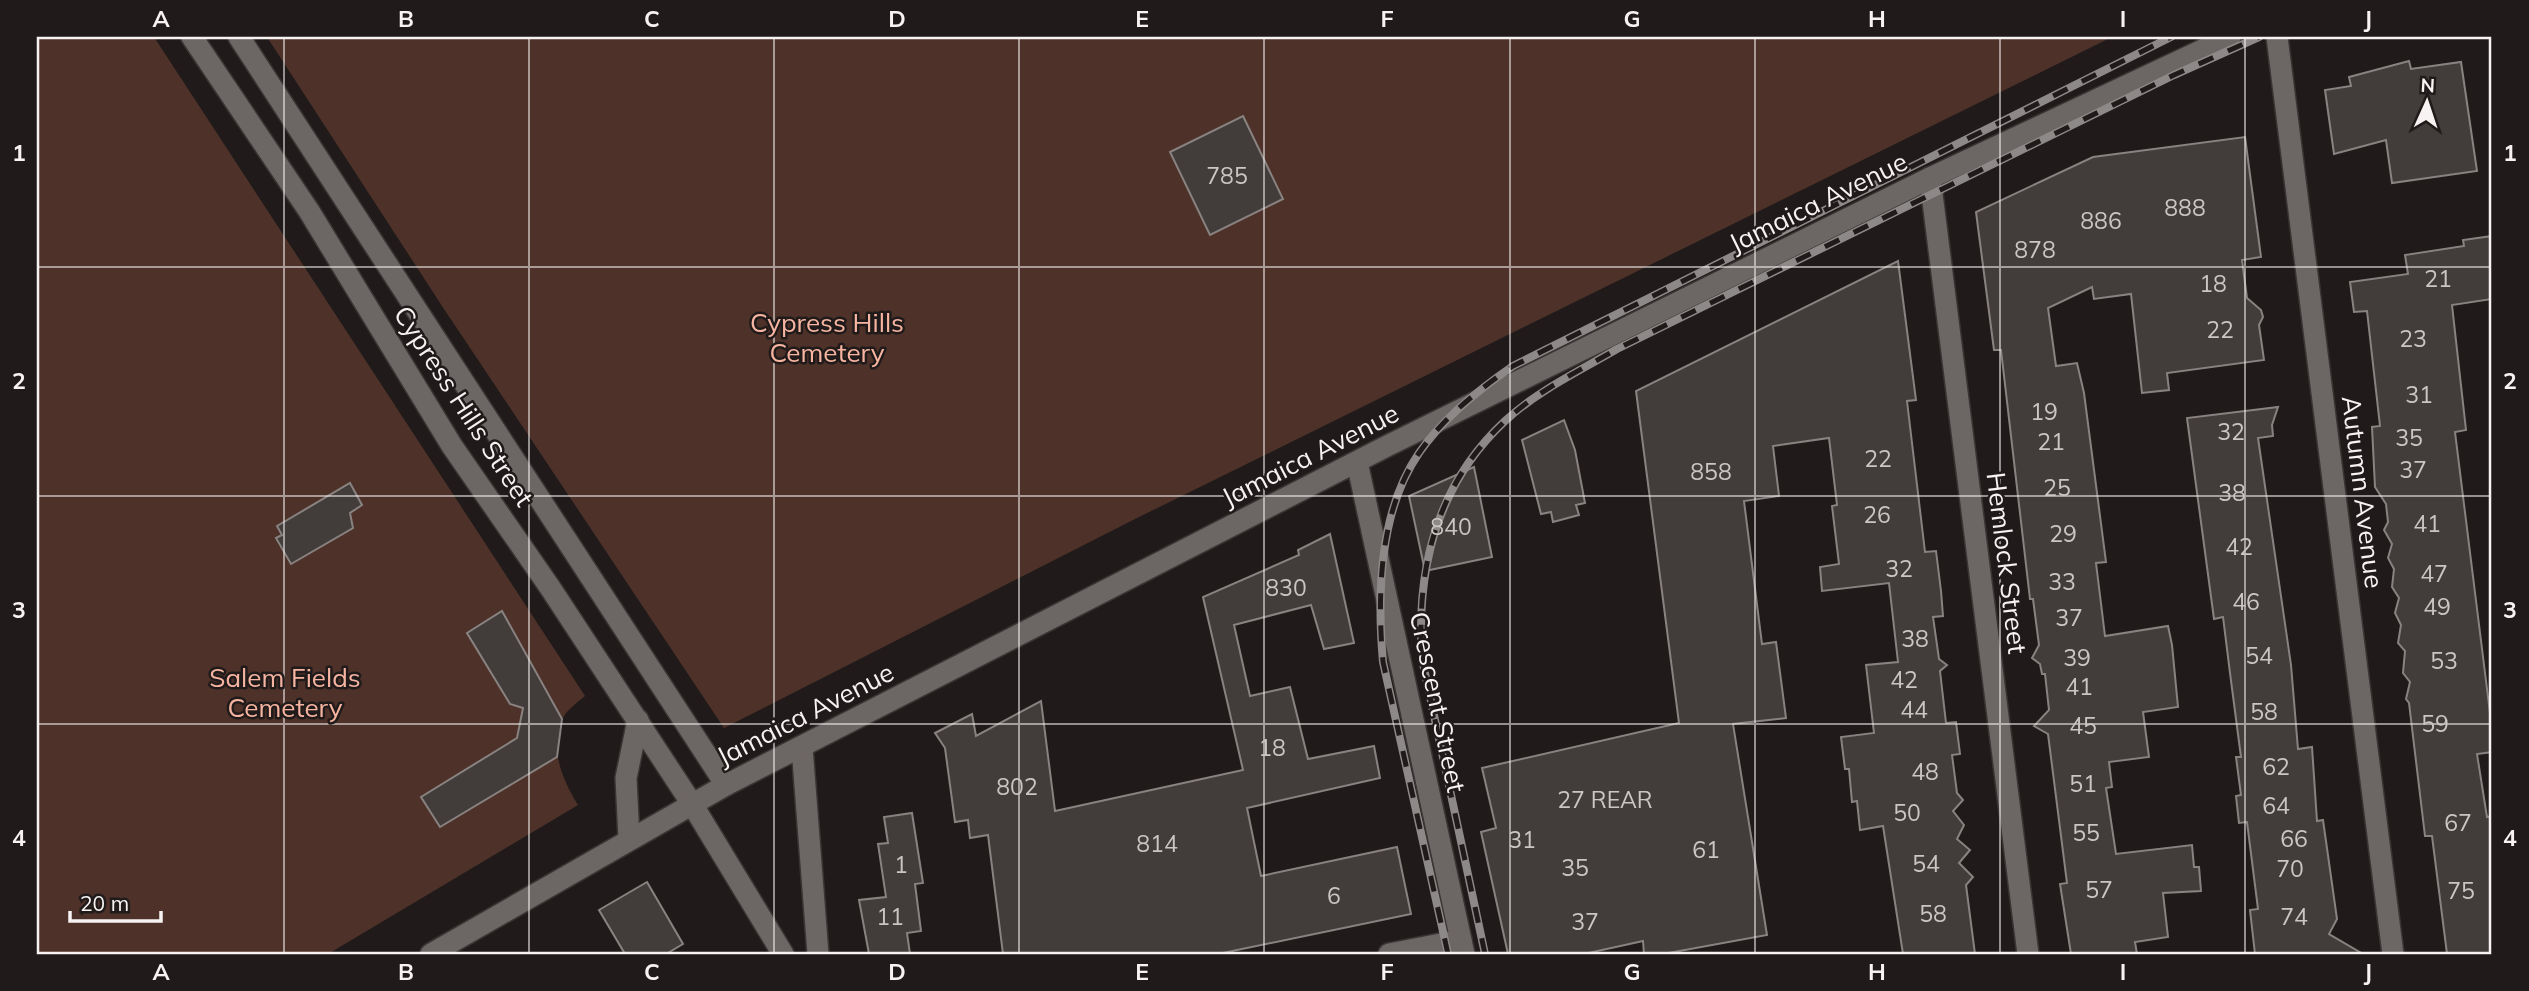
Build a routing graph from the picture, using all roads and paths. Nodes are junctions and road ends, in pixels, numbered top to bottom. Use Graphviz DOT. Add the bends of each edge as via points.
graph roads {
  1 [pos="192,37"];
  2 [pos="239,37"];
  3 [pos="2230,37"];
  4 [pos="2277,37"];
  5 [pos="1930,178"];
  6 [pos="1357,462"];
  7 [pos="638,720"];
  8 [pos="802,747"];
  9 [pos="726,785"];
  10 [pos="692,804"];
  11 [pos="629,839"];
  12 [pos="1462,947"];
  13 [pos="430,954"];
  14 [pos="783,954"];
  15 [pos="818,954"];
  16 [pos="1389,954"];
  17 [pos="2028,954"];
  18 [pos="2393,954"];
  1 -- 7 [label="street, Cypress Hills Street" via="309,211 452,446"];
  2 -- 9 [label="street, Cypress Hills Street"];
  3 -- 5 [label="street, Jamaica Avenue"];
  4 -- 18 [label="street, Autumn Avenue"];
  5 -- 6 [label="street, Jamaica Avenue"];
  5 -- 17 [label="street, Hemlock Street"];
  6 -- 8 [label="street, Jamaica Avenue"];
  6 -- 12 [label="street, Crescent Street"];
  7 -- 10 [label="street, Cypress Hills Street"];
  7 -- 11 [label="street" via="626,778"];
  8 -- 9 [label="street, Jamaica Avenue"];
  8 -- 15 [label="street"];
  9 -- 10 [label="street, Jamaica Avenue"];
  10 -- 11 [label="street, Jamaica Avenue"];
  10 -- 14 [label="street, Cypress Hills Street"];
  11 -- 13 [label="street, Jamaica Avenue"];
  12 -- 16 [label="street"];
}
